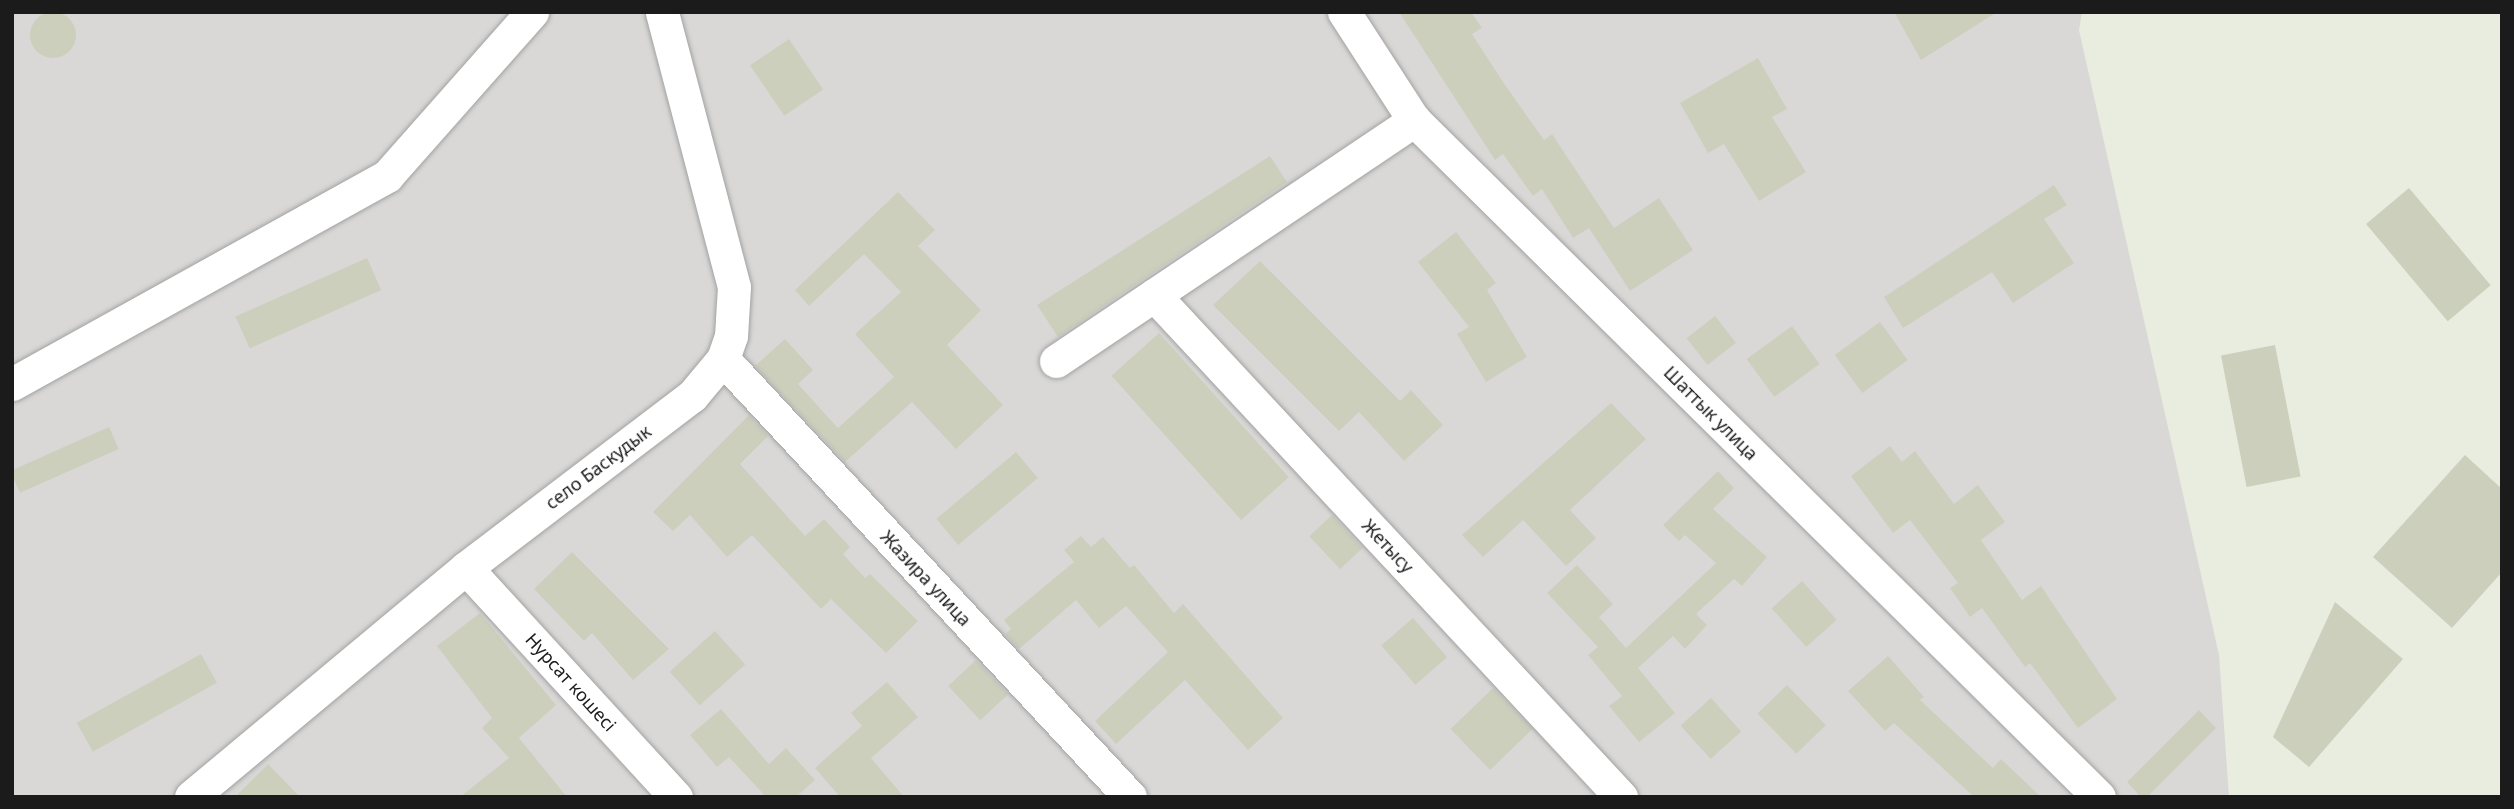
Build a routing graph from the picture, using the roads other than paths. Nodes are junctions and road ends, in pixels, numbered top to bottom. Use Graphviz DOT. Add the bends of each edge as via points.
graph roads {
  1 [pos="532,12"];
  2 [pos="662,12"];
  3 [pos="1344,12"];
  4 [pos="1414,120"];
  5 [pos="1154,295"];
  6 [pos="723,359"];
  7 [pos="1056,361"];
  8 [pos="12,384"];
  9 [pos="466,568"];
  10 [pos="191,797"];
  11 [pos="676,797"];
  12 [pos="1130,797"];
  13 [pos="1621,797"];
  14 [pos="2099,797"];
  1 -- 8 [label="street" via="387,176"];
  2 -- 6 [label="street, село Баскудык" via="734,287 731,335"];
  3 -- 4 [label="street, Шаттык улица"];
  4 -- 5 [label="street"];
  4 -- 14 [label="street, Шаттык улица"];
  5 -- 7 [label="street"];
  5 -- 13 [label="street, Жетысу"];
  6 -- 9 [label="street, село Баскудык" via="692,396"];
  6 -- 12 [label="street, Жазира улица"];
  9 -- 10 [label="street, село Баскудык"];
  9 -- 11 [label="street, Нурсат кошесi"];
}
